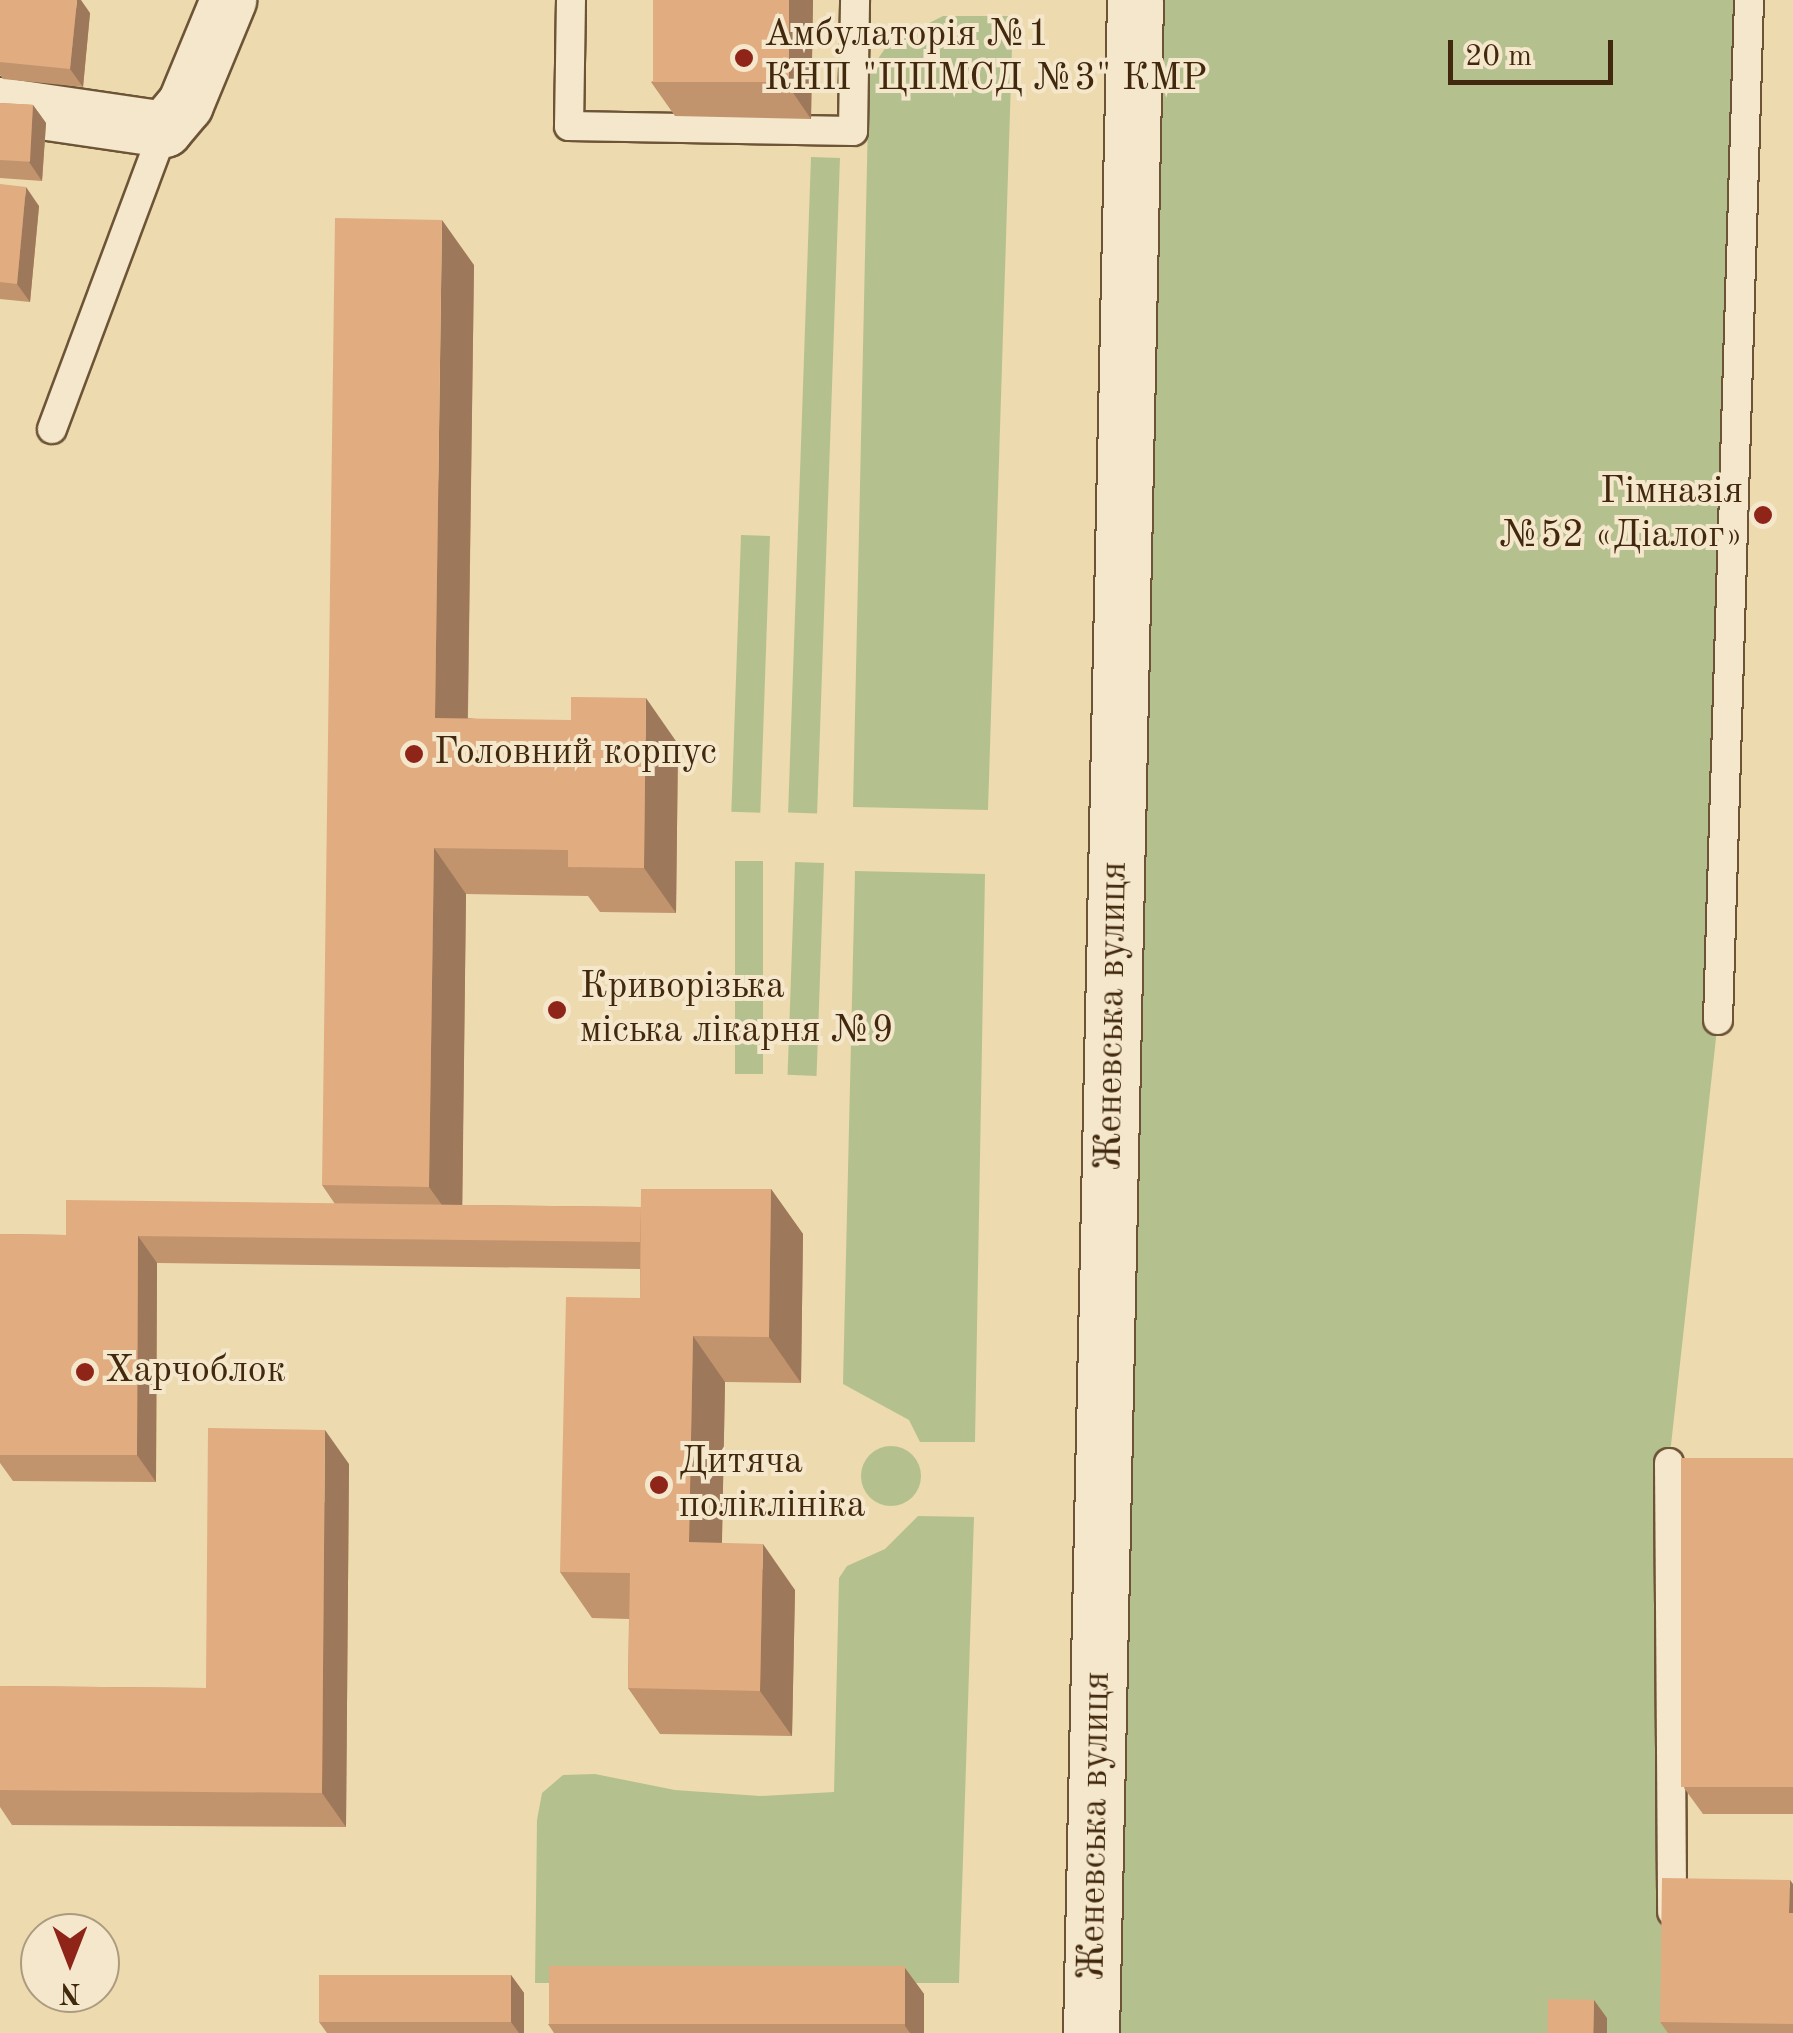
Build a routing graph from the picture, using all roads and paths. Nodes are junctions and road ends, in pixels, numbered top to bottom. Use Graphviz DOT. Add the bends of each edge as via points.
graph roads {
  1 [pos="228,0"];
  2 [pos="571,0"];
  3 [pos="855,0"];
  4 [pos="1134,0"];
  5 [pos="1749,0"];
  6 [pos="0,105"];
  7 [pos="164,129"];
  8 [pos="52,429"];
  9 [pos="1718,1020"];
  10 [pos="1669,1463"];
  11 [pos="1706,1888"];
  12 [pos="1672,1889"];
  13 [pos="1673,1944"];
  14 [pos="1091,2033"];
  1 -- 7 [label="street" via="186,104"];
  2 -- 3 [label="lane" via="569,126 853,130"];
  4 -- 14 [label="street, Женевська вулиця"];
  5 -- 9 [label="lane"];
  6 -- 7 [label="street"];
  7 -- 8 [label="lane"];
  10 -- 12 [label="lane"];
  11 -- 12 [label="lane"];
  12 -- 13 [label="lane"];
}
